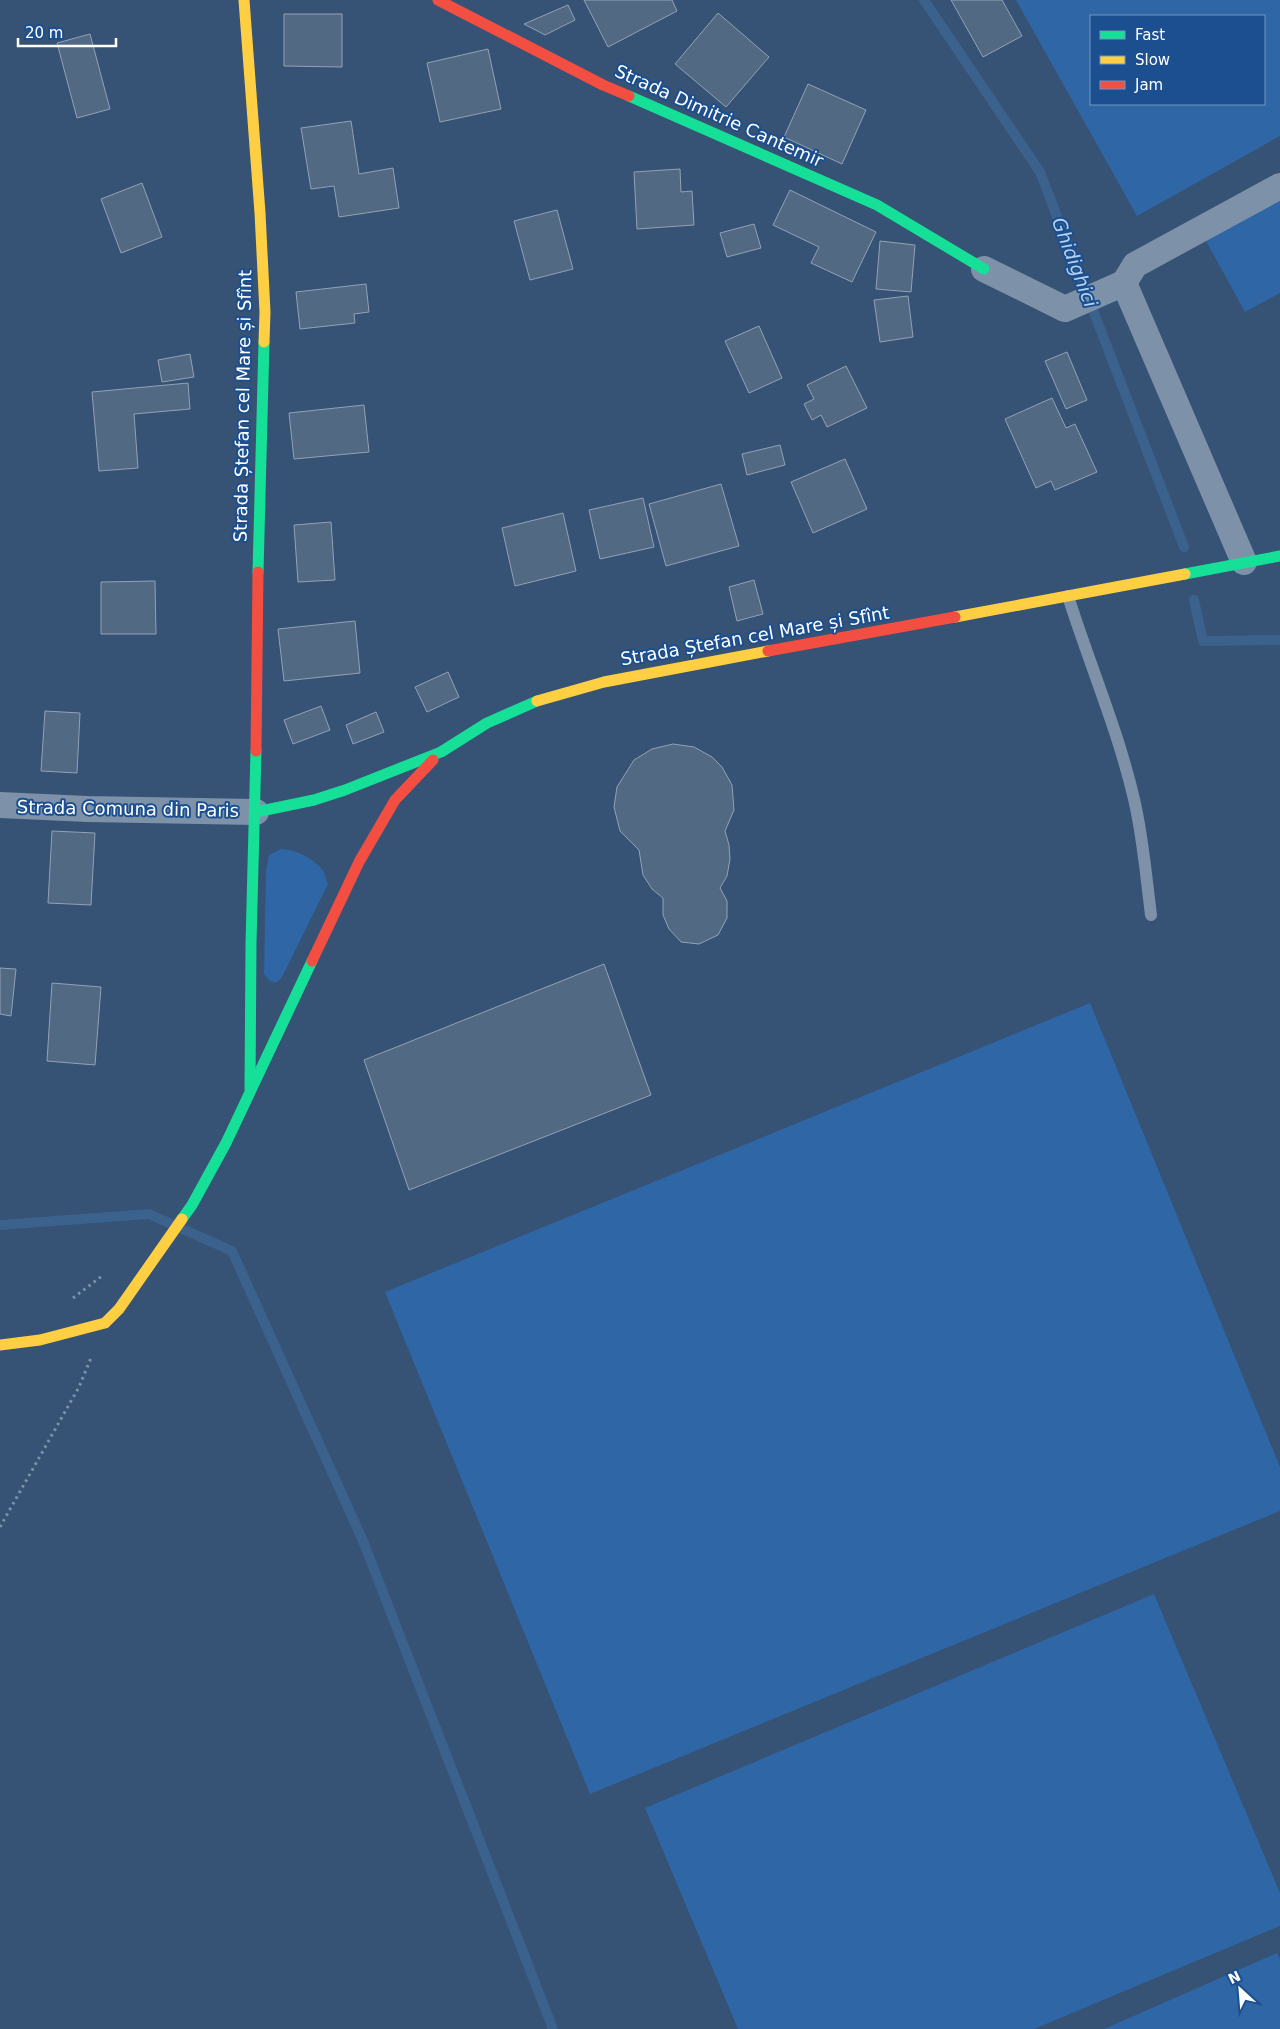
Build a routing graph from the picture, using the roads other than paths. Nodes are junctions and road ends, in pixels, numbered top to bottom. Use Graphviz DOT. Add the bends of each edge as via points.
graph roads {
  1 [pos="244,0"];
  2 [pos="438,0"];
  3 [pos="1280,186"];
  4 [pos="984,269"];
  5 [pos="1116,286"];
  6 [pos="1280,556"];
  7 [pos="1244,562"];
  8 [pos="1068,596"];
  9 [pos="440,752"];
  10 [pos="0,805"];
  11 [pos="256,812"];
  12 [pos="1151,915"];
  13 [pos="250,1089"];
  14 [pos="0,1345"];
  1 -- 11 [label="street, Strada Ștefan cel Mare și Sfînt" via="265,312 257,611"];
  2 -- 4 [label="street, Strada Dimitrie Cantemir" via="603,85 877,205"];
  3 -- 5 [label="street" via="1135,265"];
  4 -- 5 [label="street" via="1065,309"];
  5 -- 7 [label="street"];
  6 -- 7 [label="street, Strada Ștefan cel Mare și Sfînt"];
  7 -- 8 [label="street, Strada Ștefan cel Mare și Sfînt"];
  8 -- 9 [label="street, Strada Ștefan cel Mare și Sfînt" via="604,682 529,703 487,723"];
  8 -- 12 [label="lane" via="1134,797"];
  9 -- 11 [label="street, Strada Ștefan cel Mare și Sfînt" via="314,800"];
  9 -- 13 [label="street" via="395,800 364,854"];
  10 -- 11 [label="street, Strada Comuna din Paris"];
  11 -- 13 [label="street, Strada Ștefan cel Mare și Sfînt" via="250,944"];
  13 -- 14 [label="street" via="226,1143 192,1205 119,1309 104,1323 40,1340"];
}
